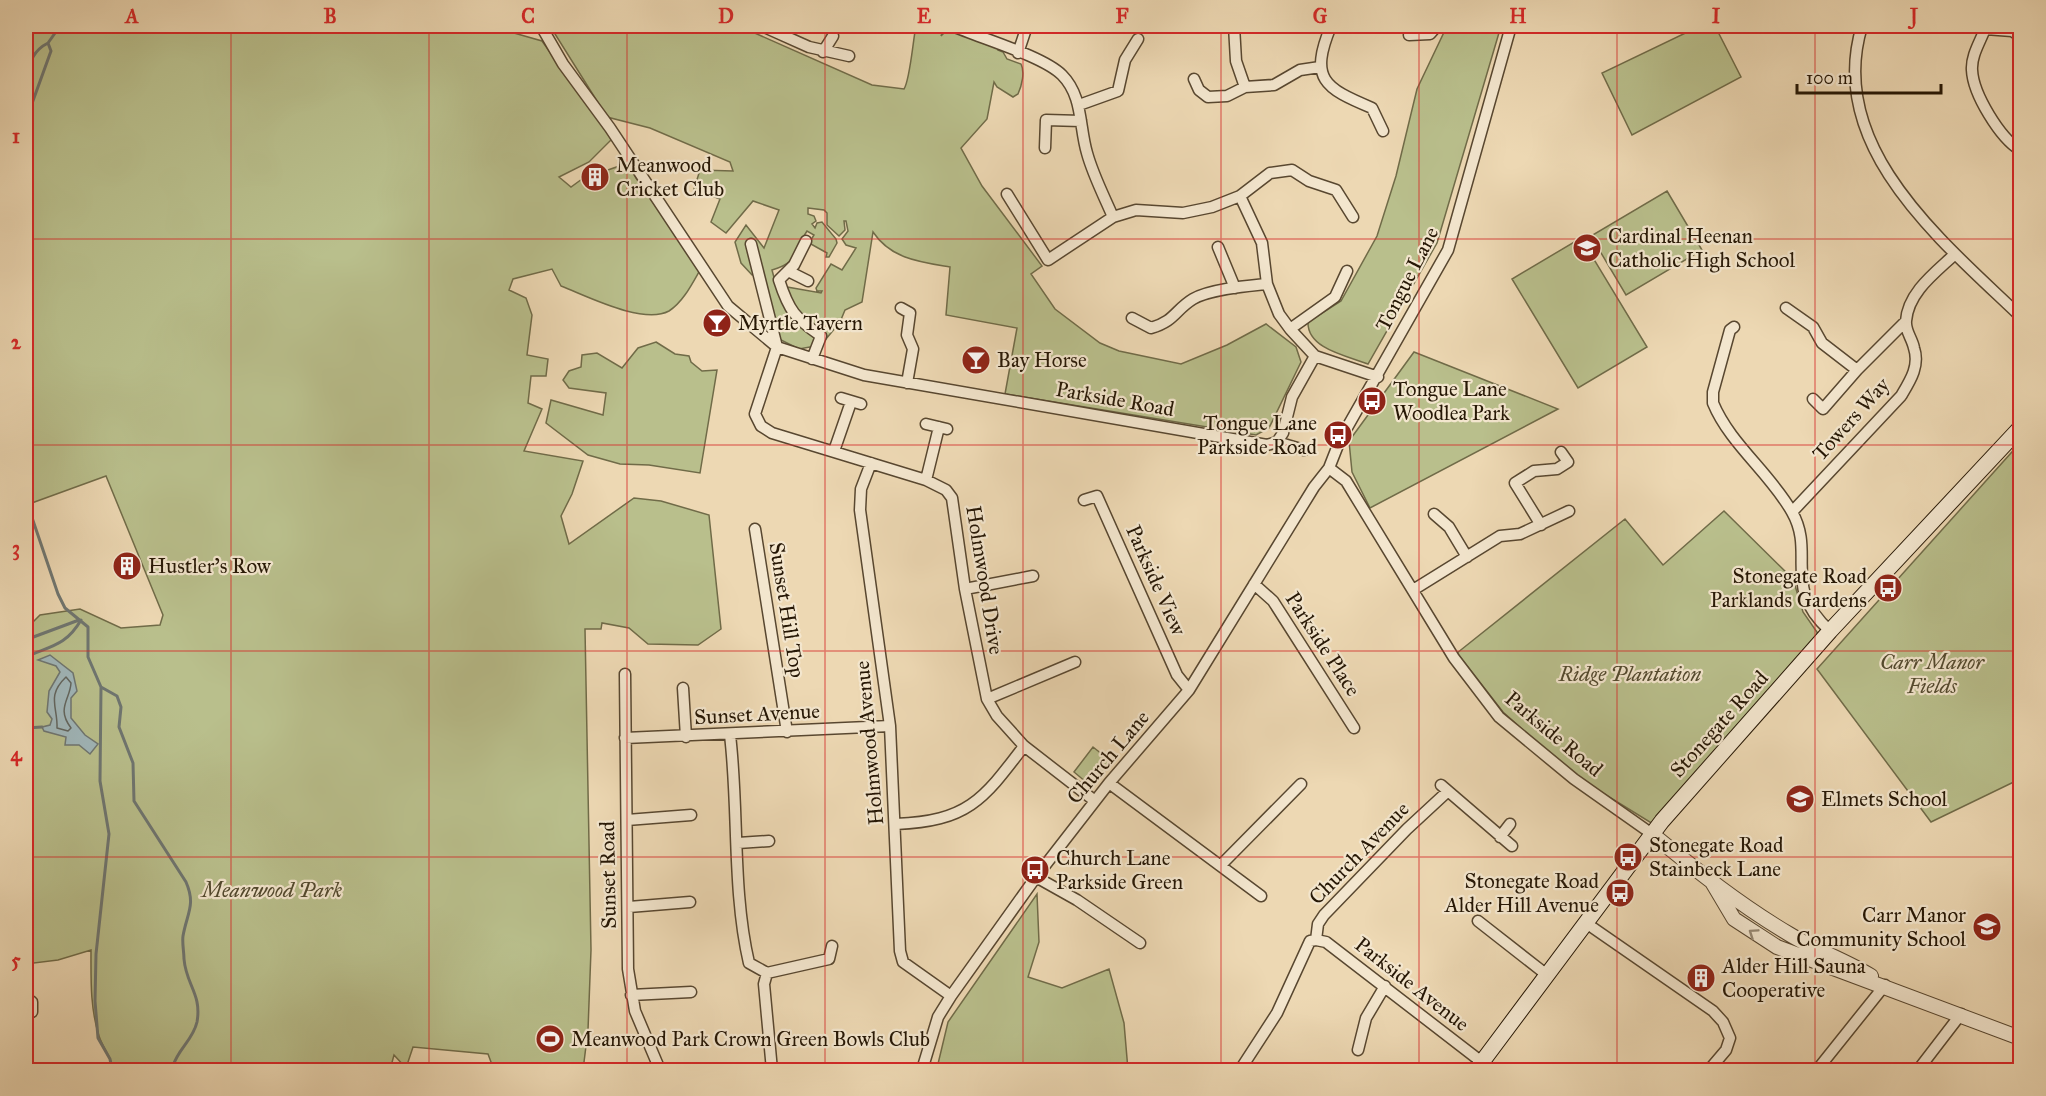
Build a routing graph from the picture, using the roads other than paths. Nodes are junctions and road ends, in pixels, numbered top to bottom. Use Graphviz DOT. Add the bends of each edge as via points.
graph roads {
  1 [pos="541,26"];
  2 [pos="762,26"];
  3 [pos="792,26"];
  4 [pos="953,26"];
  5 [pos="1027,26"];
  6 [pos="1234,26"];
  7 [pos="1331,26"];
  8 [pos="1437,26"];
  9 [pos="1511,26"];
  10 [pos="1862,26"];
  11 [pos="1984,27"];
  12 [pos="1409,35"];
  13 [pos="786,36"];
  14 [pos="833,36"];
  15 [pos="2020,36"];
  16 [pos="1138,39"];
  17 [pos="823,52"];
  18 [pos="1018,52"];
  19 [pos="849,57"];
  20 [pos="1320,67"];
  21 [pos="1194,79"];
  22 [pos="1245,87"];
  23 [pos="1079,105"];
  24 [pos="1081,121"];
  25 [pos="1383,131"];
  26 [pos="1045,148"];
  27 [pos="2020,150"];
  28 [pos="1007,195"];
  29 [pos="1240,196"];
  30 [pos="1113,217"];
  31 [pos="1353,217"];
  32 [pos="806,241"];
  33 [pos="751,244"];
  34 [pos="1218,247"];
  35 [pos="1956,254"];
  36 [pos="788,271"];
  37 [pos="1347,271"];
  38 [pos="808,280"];
  39 [pos="1267,284"];
  40 [pos="1235,288"];
  41 [pos="901,308"];
  42 [pos="1786,308"];
  43 [pos="2020,316"];
  44 [pos="1132,318"];
  45 [pos="1906,321"];
  46 [pos="1734,327"];
  47 [pos="1290,328"];
  48 [pos="777,346"];
  49 [pos="1315,356"];
  50 [pos="812,359"];
  51 [pos="1857,370"];
  52 [pos="1378,377"];
  53 [pos="907,383"];
  54 [pos="1813,399"];
  55 [pos="851,401"];
  56 [pos="926,424"];
  57 [pos="2020,428"];
  58 [pos="1277,442"];
  59 [pos="1304,450"];
  60 [pos="834,451"];
  61 [pos="1561,452"];
  62 [pos="871,463"];
  63 [pos="1329,468"];
  64 [pos="926,480"];
  65 [pos="1084,500"];
  66 [pos="1569,511"];
  67 [pos="1792,512"];
  68 [pos="1434,514"];
  69 [pos="1541,525"];
  70 [pos="755,529"];
  71 [pos="1467,557"];
  72 [pos="1033,576"];
  73 [pos="1254,584"];
  74 [pos="965,589"];
  75 [pos="1413,590"];
  76 [pos="1830,631"];
  77 [pos="1075,662"];
  78 [pos="625,674"];
  79 [pos="683,688"];
  80 [pos="1189,690"];
  81 [pos="987,699"];
  82 [pos="890,726"];
  83 [pos="1354,728"];
  84 [pos="787,732"];
  85 [pos="730,735"];
  86 [pos="686,737"];
  87 [pos="625,738"];
  88 [pos="1024,746"];
  89 [pos="1109,783"];
  90 [pos="1301,784"];
  91 [pos="1095,801"];
  92 [pos="691,815"];
  93 [pos="627,820"];
  94 [pos="896,824"];
  95 [pos="1510,824"];
  96 [pos="1652,834"];
  97 [pos="1500,837"];
  98 [pos="769,841"];
  99 [pos="738,843"];
  100 [pos="1512,846"];
  101 [pos="1221,866"];
  102 [pos="1036,877"];
  103 [pos="1261,896"];
  104 [pos="690,902"];
  105 [pos="629,907"];
  106 [pos="1478,921"];
  107 [pos="1586,923"];
  108 [pos="1316,940"];
  109 [pos="1140,943"];
  110 [pos="832,946"];
  111 [pos="767,973"];
  112 [pos="1547,975"];
  113 [pos="1885,985"];
  114 [pos="1385,986"];
  115 [pos="691,992"];
  116 [pos="631,994"];
  117 [pos="951,996"];
  118 [pos="26,998"];
  119 [pos="32,1012"];
  120 [pos="1961,1014"];
  121 [pos="2020,1038"];
  122 [pos="1358,1050"];
  123 [pos="1480,1067"];
  124 [pos="660,1071"];
  125 [pos="772,1071"];
  126 [pos="922,1071"];
  127 [pos="1240,1071"];
  128 [pos="1709,1071"];
  129 [pos="1817,1071"];
  130 [pos="1918,1071"];
  1 -- 48 [label="street, Parkside Road" via="728,306"];
  2 -- 13 [label="street"];
  3 -- 13 [label="street"];
  4 -- 18 [label="street"];
  5 -- 18 [label="street"];
  6 -- 22 [label="street" via="1236,61"];
  7 -- 20 [label="street"];
  8 -- 12 [label="street" via="1430,34"];
  9 -- 52 [label="street, Tongue Lane" via="1448,249"];
  10 -- 35 [label="street" via="1856,44 1854,75 1861,114 1877,155 1897,189"];
  11 -- 15 [label="street"];
  11 -- 27 [label="street" via="1972,71 1985,109"];
  13 -- 17 [label="street"];
  14 -- 17 [label="street"];
  16 -- 23 [label="street" via="1125,60 1118,91"];
  17 -- 19 [label="street"];
  18 -- 23 [label="street" via="1061,74"];
  20 -- 22 [label="street" via="1300,70 1274,85"];
  20 -- 25 [label="street" via="1325,81 1337,94 1372,108"];
  21 -- 22 [label="street" via="1208,97 1227,96"];
  23 -- 24 [label="street"];
  24 -- 26 [label="street" via="1046,120"];
  24 -- 30 [label="street" via="1087,153"];
  28 -- 30 [label="street" via="1048,260"];
  29 -- 30 [label="street" via="1183,213 1136,210"];
  29 -- 31 [label="street" via="1270,173 1292,170 1336,190"];
  29 -- 39 [label="street" via="1262,243"];
  32 -- 36 [label="street"];
  33 -- 48 [label="street"];
  34 -- 40 [label="street"];
  35 -- 43 [label="street"];
  35 -- 45 [label="street" via="1923,284 1911,301"];
  36 -- 38 [label="street"];
  36 -- 50 [label="street" via="779,280 788,307 798,320 821,336"];
  37 -- 47 [label="street" via="1335,297"];
  39 -- 40 [label="street"];
  39 -- 47 [label="street" via="1279,314"];
  40 -- 44 [label="street" via="1194,298 1168,323 1151,328"];
  41 -- 53 [label="street" via="910,313 907,335 913,349"];
  42 -- 51 [label="street" via="1813,327 1822,343"];
  45 -- 51 [label="street"];
  45 -- 67 [label="street, Towers Way" via="1916,361 1901,396"];
  46 -- 67 [label="street" via="1730,330 1713,403"];
  47 -- 49 [label="street"];
  48 -- 50 [label="street, Parkside Road"];
  48 -- 60 [label="street, Holmwood Drive" via="755,414 760,426"];
  49 -- 52 [label="street"];
  49 -- 58 [label="street" via="1292,397"];
  50 -- 53 [label="street, Parkside Road"];
  51 -- 54 [label="street" via="1823,409"];
  52 -- 63 [label="street, Tongue Lane" via="1340,440"];
  53 -- 58 [label="street, Parkside Road" via="1256,443"];
  55 -- 60 [label="street"];
  56 -- 64 [label="street" via="943,428"];
  57 -- 76 [label="main road, Stonegate Road"];
  58 -- 59 [label="street, Parkside Road"];
  60 -- 62 [label="street, Holmwood Drive"];
  61 -- 69 [label="street" via="1568,462 1557,469 1534,471 1515,483"];
  62 -- 64 [label="street, Holmwood Drive"];
  62 -- 82 [label="street, Holmwood Avenue" via="861,489 860,510"];
  63 -- 73 [label="street, Church Lane"];
  63 -- 75 [label="street, Parkside Road" via="1346,481"];
  64 -- 74 [label="street, Holmwood Drive" via="946,490 952,498"];
  65 -- 80 [label="street, Parkside View" via="1097,496 1177,675"];
  66 -- 69 [label="street"];
  67 -- 76 [label="street" via="1799,530 1803,592 1817,620"];
  68 -- 71 [label="street" via="1449,527"];
  69 -- 71 [label="street" via="1520,534 1500,536"];
  70 -- 84 [label="street, Sunset Hill Top"];
  71 -- 75 [label="street"];
  72 -- 74 [label="street"];
  73 -- 80 [label="street, Church Lane"];
  73 -- 83 [label="street, Parkside Place" via="1274,601"];
  74 -- 81 [label="street, Holmwood Drive"];
  75 -- 96 [label="street, Parkside Road" via="1454,658 1499,717 1574,779"];
  76 -- 96 [label="main road, Stonegate Road"];
  77 -- 81 [label="street"];
  78 -- 87 [label="street, Sunset Road"];
  79 -- 86 [label="street"];
  80 -- 89 [label="street, Church Lane"];
  81 -- 88 [label="street, Holmwood Drive"];
  82 -- 84 [label="street, Sunset Avenue"];
  82 -- 94 [label="street, Holmwood Avenue"];
  84 -- 85 [label="street, Sunset Avenue"];
  85 -- 86 [label="street, Sunset Avenue"];
  85 -- 99 [label="street"];
  86 -- 87 [label="street, Sunset Avenue"];
  87 -- 93 [label="street, Sunset Road"];
  88 -- 91 [label="street, Holmwood Drive"];
  88 -- 94 [label="street" via="992,788 976,801 929,823"];
  89 -- 91 [label="street, Church Lane"];
  89 -- 101 [label="street"];
  90 -- 101 [label="street"];
  91 -- 102 [label="street, Church Lane"];
  92 -- 93 [label="street"];
  93 -- 105 [label="street, Sunset Road"];
  94 -- 117 [label="street, Holmwood Avenue" via="903,962"];
  95 -- 97 [label="street"];
  96 -- 107 [label="main road, Stonegate Road"];
  96 -- 113 [label="street" via="1712,882 1734,919 1755,935 1842,973"];
  97 -- 100 [label="street"];
  97 -- 108 [label="street, Church Avenue" via="1444,788 1324,915"];
  98 -- 99 [label="street"];
  99 -- 111 [label="street" via="741,930 749,963"];
  101 -- 103 [label="street"];
  102 -- 109 [label="street"];
  102 -- 117 [label="street, Church Lane"];
  104 -- 105 [label="street"];
  105 -- 116 [label="street, Sunset Road"];
  106 -- 112 [label="street"];
  107 -- 112 [label="main road, Stonegate Road"];
  107 -- 128 [label="street" via="1713,1011 1723,1022 1730,1038 1726,1050"];
  108 -- 114 [label="street, Parkside Avenue" via="1326,942"];
  108 -- 127 [label="street, Church Avenue" via="1310,941 1277,1013"];
  110 -- 111 [label="street" via="830,959"];
  111 -- 125 [label="street" via="764,984"];
  112 -- 123 [label="main road, Stonegate Road"];
  113 -- 120 [label="street"];
  113 -- 129 [label="street"];
  114 -- 122 [label="street" via="1366,1018"];
  114 -- 123 [label="street, Parkside Avenue"];
  115 -- 116 [label="street"];
  116 -- 124 [label="street, Sunset Road"];
  117 -- 126 [label="street, Church Lane" via="938,1017"];
  118 -- 119 [label="street" via="32,1002"];
  120 -- 121 [label="street"];
  120 -- 130 [label="street"];
}
